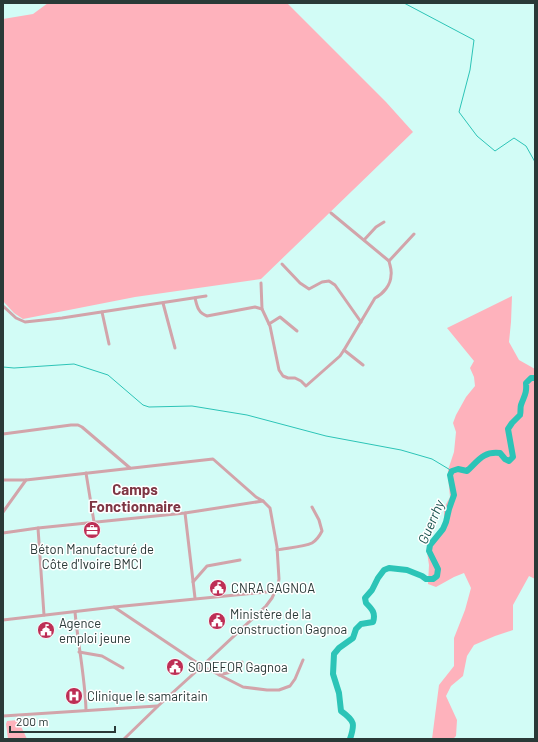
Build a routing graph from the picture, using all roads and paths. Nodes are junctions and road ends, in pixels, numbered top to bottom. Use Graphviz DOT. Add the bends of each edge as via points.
graph roads {
  1 [pos="331,213"];
  2 [pos="384,222"];
  3 [pos="414,234"];
  4 [pos="364,240"];
  5 [pos="389,261"];
  6 [pos="282,264"];
  7 [pos="261,283"];
  8 [pos="206,296"];
  9 [pos="195,298"];
  10 [pos="163,302"];
  11 [pos="3,306"];
  12 [pos="262,309"];
  13 [pos="102,312"];
  14 [pos="361,322"];
  15 [pos="269,324"];
  16 [pos="297,331"];
  17 [pos="109,344"];
  18 [pos="175,348"];
  19 [pos="344,350"];
  20 [pos="363,365"];
  21 [pos="3,434"];
  22 [pos="130,468"];
  23 [pos="86,473"];
  24 [pos="3,480"];
  25 [pos="26,480"];
  26 [pos="263,501"];
  27 [pos="312,507"];
  28 [pos="3,512"];
  29 [pos="185,513"];
  30 [pos="94,522"];
  31 [pos="38,528"];
  32 [pos="3,533"];
  33 [pos="277,550"];
  34 [pos="240,560"];
  35 [pos="193,582"];
  36 [pos="276,591"];
  37 [pos="195,598"];
  38 [pos="114,607"];
  39 [pos="75,612"];
  40 [pos="44,615"];
  41 [pos="3,620"];
  42 [pos="79,652"];
  43 [pos="303,660"];
  44 [pos="242,662"];
  45 [pos="202,666"];
  46 [pos="123,668"];
  47 [pos="219,675"];
  48 [pos="158,706"];
  49 [pos="86,710"];
  50 [pos="3,716"];
  51 [pos="124,739"];
  1 -- 4 [label="street"];
  2 -- 4 [label="street"];
  3 -- 5 [label="street"];
  4 -- 5 [label="street"];
  5 -- 14 [label="street" via="392,276"];
  6 -- 14 [label="street" via="309,289 322,282 329,281 335,285"];
  7 -- 12 [label="street"];
  8 -- 9 [label="street"];
  9 -- 10 [label="street"];
  9 -- 12 [label="street" via="199,311 207,316 255,307"];
  10 -- 13 [label="street"];
  10 -- 18 [label="street"];
  11 -- 13 [label="street" via="16,318 25,322"];
  12 -- 15 [label="street"];
  13 -- 17 [label="street"];
  14 -- 19 [label="street"];
  15 -- 16 [label="street" via="280,317"];
  15 -- 19 [label="street" via="279,370 283,376 295,378 306,386"];
  19 -- 20 [label="street"];
  21 -- 22 [label="street" via="78,425"];
  22 -- 23 [label="street"];
  22 -- 26 [label="street" via="213,459"];
  23 -- 25 [label="street"];
  23 -- 30 [label="street"];
  24 -- 25 [label="street"];
  25 -- 28 [label="street"];
  26 -- 29 [label="street"];
  26 -- 33 [label="street" via="270,508"];
  27 -- 33 [label="street" via="321,525 322,531 319,536 313,543"];
  29 -- 30 [label="street"];
  29 -- 35 [label="street"];
  30 -- 31 [label="street"];
  31 -- 32 [label="street"];
  31 -- 40 [label="street"];
  33 -- 36 [label="street" via="279,578"];
  34 -- 35 [label="street" via="207,566"];
  35 -- 37 [label="street"];
  36 -- 37 [label="street"];
  36 -- 45 [label="street" via="266,606"];
  37 -- 38 [label="street"];
  38 -- 39 [label="street"];
  38 -- 45 [label="street"];
  39 -- 40 [label="street"];
  39 -- 42 [label="street"];
  40 -- 41 [label="street"];
  42 -- 46 [label="street" via="102,656"];
  42 -- 49 [label="street"];
  43 -- 47 [label="street" via="290,686 279,690 243,687"];
  44 -- 47 [label="street" via="231,672"];
  45 -- 47 [label="street"];
  45 -- 48 [label="street"];
  48 -- 49 [label="street"];
  48 -- 51 [label="street"];
  49 -- 50 [label="street"];
}
